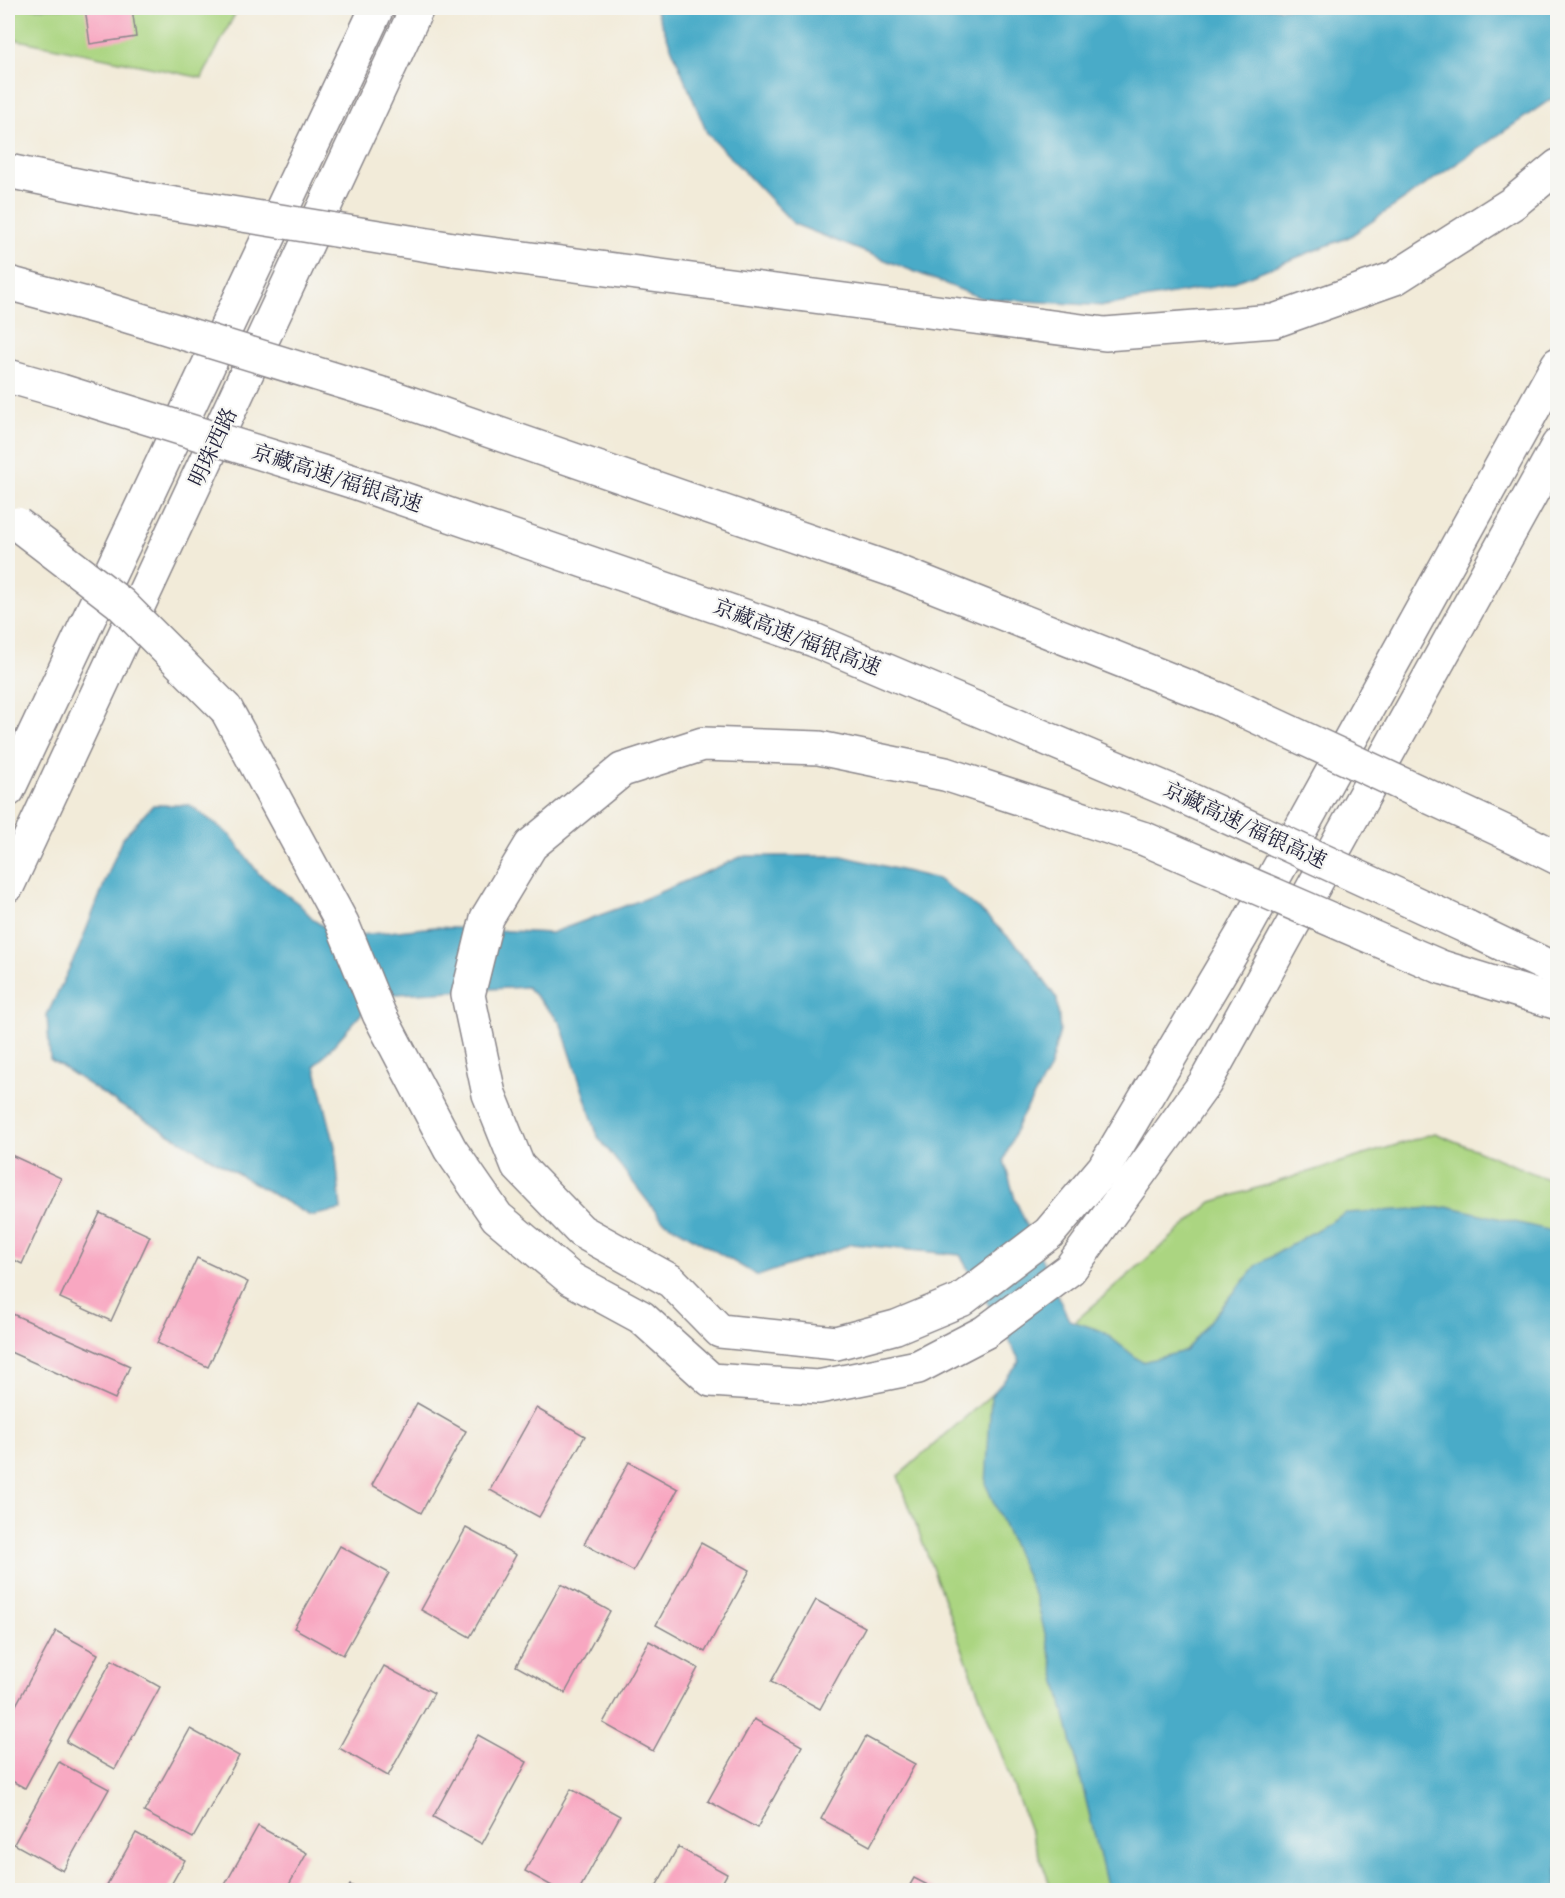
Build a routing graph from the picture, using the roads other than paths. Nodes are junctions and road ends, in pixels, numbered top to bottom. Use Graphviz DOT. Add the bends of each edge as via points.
graph roads {
  1 [pos="377,8"];
  2 [pos="417,8"];
  3 [pos="1557,165"];
  4 [pos="8,171"];
  5 [pos="8,283"];
  6 [pos="1557,364"];
  7 [pos="8,376"];
  8 [pos="1557,445"];
  9 [pos="12,521"];
  10 [pos="8,790"];
  11 [pos="1557,858"];
  12 [pos="8,885"];
  13 [pos="1557,971"];
  14 [pos="1557,1003"];
  1 -- 10 [label="main road, 明珠西路"];
  2 -- 12 [label="main road, 明珠西路"];
  3 -- 4 [label="main road, bridge" via="1513,203 1395,278 1274,321 1105,334 453,249 144,199"];
  5 -- 11 [label="main road, bridge" via="392,397 901,573 1221,700"];
  6 -- 14 [label="main road, bridge" via="1242,934 1104,1167 1049,1233 961,1300 896,1327 836,1343 720,1331 671,1281 580,1231 518,1166 489,1094 468,995 487,918 531,845 622,770 703,744 819,748 945,774 1144,839 1441,967"];
  7 -- 13 [label="main road, 京藏高速/福银高速, bridge" via="354,482 814,640 1171,791"];
  8 -- 9 [label="main road, bridge" via="1205,1083 1070,1269 985,1332 918,1367 818,1387 711,1380 641,1317 571,1279 497,1217 450,1149 380,1014 342,923 226,709 120,603"];
}
